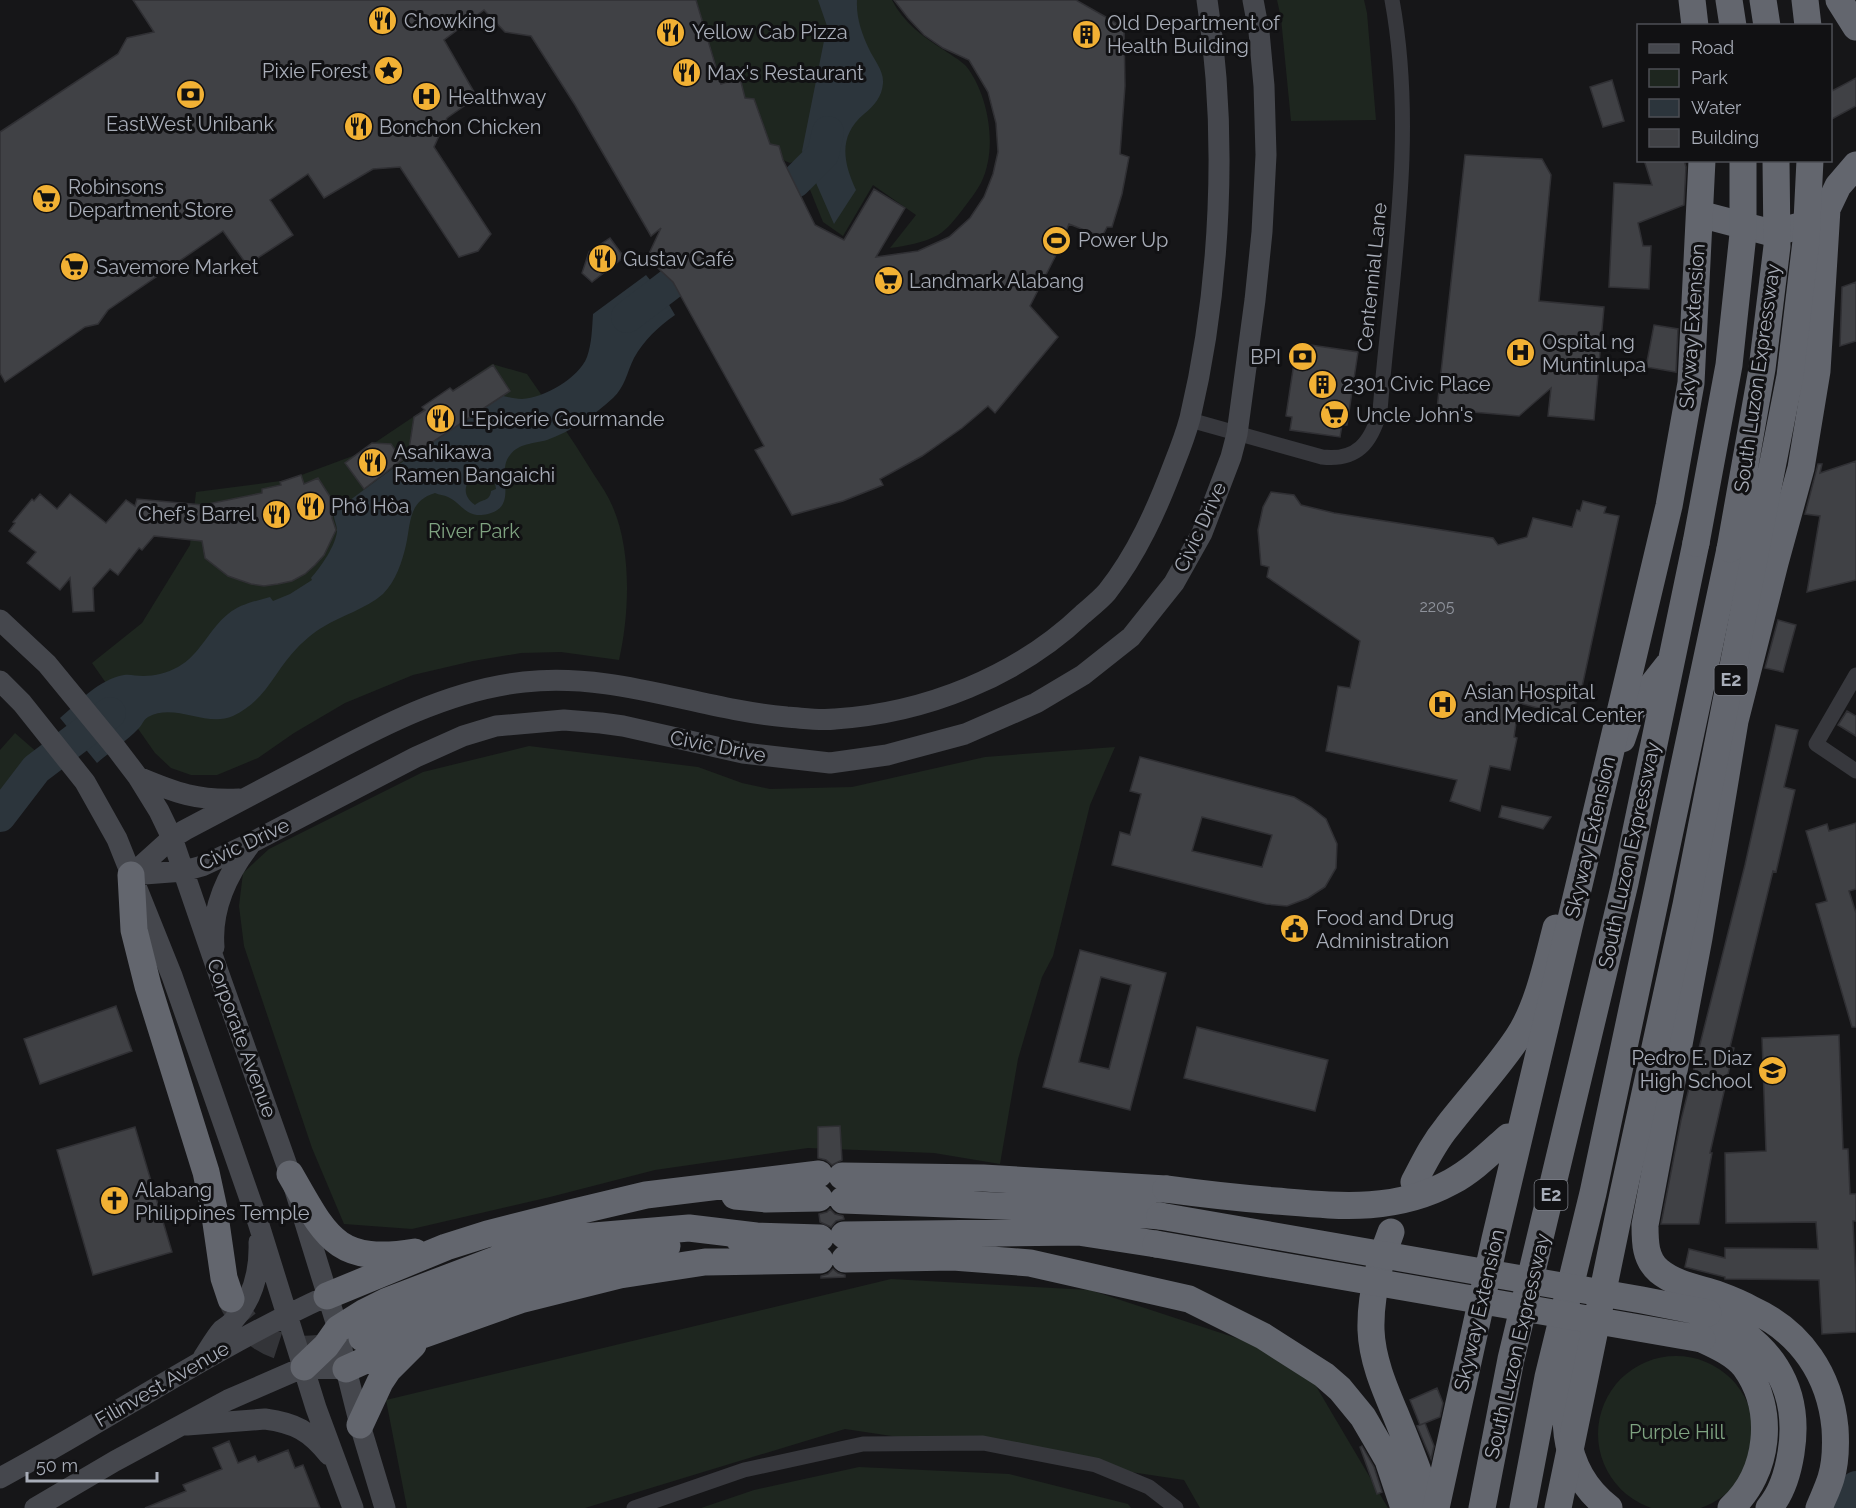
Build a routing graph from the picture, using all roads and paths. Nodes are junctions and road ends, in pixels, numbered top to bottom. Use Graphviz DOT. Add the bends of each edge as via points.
graph roads {
  1 [pos="1207,0"];
  2 [pos="1254,0"];
  3 [pos="1392,0"];
  4 [pos="1692,0"];
  5 [pos="1700,0"];
  6 [pos="1729,0"];
  7 [pos="1763,0"];
  8 [pos="1805,0"];
  9 [pos="1839,0"];
  10 [pos="1695,24"];
  11 [pos="1703,24"];
  12 [pos="1733,24"];
  13 [pos="1767,24"];
  14 [pos="1808,24"];
  15 [pos="1856,27"];
  16 [pos="1702,162"];
  17 [pos="1708,162"];
  18 [pos="1743,162"];
  19 [pos="1776,162"];
  20 [pos="1810,162"];
  21 [pos="1856,165"];
  22 [pos="1827,209"];
  23 [pos="1707,216"];
  24 [pos="1190,420"];
  25 [pos="1237,434"];
  26 [pos="0,620"];
  27 [pos="1672,660"];
  28 [pos="1856,675"];
  29 [pos="0,681"];
  30 [pos="1856,771"];
  31 [pos="138,777"];
  32 [pos="246,798"];
  33 [pos="172,838"];
  34 [pos="251,843"];
  35 [pos="184,871"];
  36 [pos="131,875"];
  37 [pos="216,966"];
  38 [pos="290,1174"];
  39 [pos="1414,1182"];
  40 [pos="831,1187"];
  41 [pos="1593,1193"];
  42 [pos="258,1222"];
  43 [pos="1390,1232"];
  44 [pos="446,1247"];
  45 [pos="832,1248"];
  46 [pos="327,1296"];
  47 [pos="231,1299"];
  48 [pos="287,1314"];
  49 [pos="350,1333"];
  50 [pos="422,1335"];
  51 [pos="201,1360"];
  52 [pos="304,1367"];
  53 [pos="346,1369"];
  54 [pos="180,1425"];
  55 [pos="360,1425"];
  56 [pos="337,1465"];
  57 [pos="0,1478"];
  58 [pos="34,1508"];
  59 [pos="352,1508"];
  60 [pos="385,1508"];
  61 [pos="634,1508"];
  62 [pos="1176,1508"];
  63 [pos="1404,1508"];
  64 [pos="1430,1508"];
  65 [pos="1436,1508"];
  66 [pos="1482,1508"];
  67 [pos="1523,1508"];
  68 [pos="1558,1508"];
  69 [pos="1609,1508"];
  70 [pos="1731,1508"];
  71 [pos="1769,1508"];
  72 [pos="1820,1508"];
  1 -- 24 [label="main road, Civic Drive" via="1217,110 1217,220 1211,295"];
  2 -- 25 [label="main road, Civic Drive" via="1264,86 1266,155 1255,300"];
  3 -- 25 [label="street, Centennial Lane" via="1401,73 1401,194 1376,424 1359,449 1332,458"];
  4 -- 10 [label="highway"];
  5 -- 11 [label="highway"];
  6 -- 12 [label="highway"];
  7 -- 13 [label="highway"];
  8 -- 14 [label="highway"];
  9 -- 15 [label="highway"];
  16 -- 65 [label="highway, Skyway Extension / E2, bridge" via="1691,383 1669,506 1494,1239"];
  17 -- 23 [label="highway"];
  18 -- 27 [label="highway, South Luzon Expressway / E2, bridge" via="1743,234 1730,365"];
  19 -- 41 [label="highway, South Luzon Expressway / E2, bridge" via="1777,246 1762,369 1730,549"];
  20 -- 68 [label="highway, E2, bridge" via="1806,241 1788,387 1686,905"];
  21 -- 22 [label="highway" via="1838,186"];
  22 -- 23 [label="highway" via="1816,222 1772,233"];
  22 -- 72 [label="highway" via="1816,370 1801,468 1735,721 1645,1225 1649,1258 1658,1270 1671,1280 1755,1311 1782,1327 1806,1349 1823,1377 1835,1426 1832,1477"];
  23 -- 39 [label="highway" via="1689,365 1605,733 1544,972 1520,1035 1445,1128"];
  24 -- 25 [label="street, Centennial Lane"];
  24 -- 32 [label="main road, Civic Drive" via="1162,496 1136,550 1105,594 1061,635 1005,671 945,697 871,716 830,720 758,714 604,682 522,682 483,689 395,720"];
  25 -- 34 [label="main road, Civic Drive" via="1202,533 1174,583 1131,637 1083,675 1036,703 965,734 887,755 830,763 742,753 601,723 564,720 496,726 416,757"];
  26 -- 31 [label="main road, Corporate Avenue" via="57,674"];
  27 -- 40 [label="highway, bridge" via="1631,712 1612,772 1532,1101 1508,1137 1451,1182 1419,1196 1384,1204 1344,1206 983,1178"];
  27 -- 66 [label="highway, South Luzon Expressway / E2" via="1625,883 1511,1359"];
  28 -- 30 [label="street" via="1816,744"];
  29 -- 36 [label="main road" via="85,782"];
  31 -- 32 [label="main road" via="196,798"];
  31 -- 33 [label="main road, Corporate Avenue"];
  32 -- 33 [label="main road, Civic Drive"];
  33 -- 35 [label="main road, Corporate Avenue"];
  33 -- 36 [label="main road, Civic Drive"];
  34 -- 35 [label="main road, Civic Drive" via="202,867"];
  34 -- 37 [label="main road" via="235,864 218,904 213,940"];
  35 -- 36 [label="main road, Civic Drive"];
  35 -- 37 [label="main road, Corporate Avenue"];
  36 -- 42 [label="main road" via="172,976"];
  36 -- 47 [label="highway" via="134,930 206,1172"];
  37 -- 38 [label="main road, Corporate Avenue"];
  38 -- 44 [label="highway" via="317,1220 342,1246 382,1256"];
  38 -- 46 [label="main road, Corporate Avenue"];
  40 -- 44 [label="highway" via="766,1199 671,1191 570,1213"];
  40 -- 71 [label="highway, bridge" via="1160,1216 1708,1313 1745,1334 1764,1351 1788,1394 1794,1417 1790,1465"];
  41 -- 67 [label="highway, South Luzon Expressway / E2" via="1548,1377"];
  41 -- 69 [label="highway" via="1564,1404 1565,1428 1579,1472 1588,1488"];
  42 -- 48 [label="main road"];
  42 -- 51 [label="main road" via="260,1255 250,1295"];
  43 -- 64 [label="highway" via="1379,1265 1371,1331 1380,1376"];
  44 -- 46 [label="highway"];
  45 -- 49 [label="highway" via="756,1236 590,1259 515,1278"];
  45 -- 50 [label="highway" via="620,1275 520,1300"];
  45 -- 63 [label="highway" via="1030,1263 1189,1299 1263,1336 1340,1389 1363,1417 1388,1460"];
  45 -- 70 [label="highway, bridge" via="1078,1232 1702,1339 1744,1366 1765,1419 1759,1465 1751,1485"];
  46 -- 48 [label="main road, Filinvest Avenue"];
  46 -- 49 [label="main road, Corporate Avenue"];
  48 -- 51 [label="main road, Filinvest Avenue"];
  48 -- 52 [label="main road"];
  49 -- 52 [label="highway" via="326,1346"];
  49 -- 53 [label="main road, Corporate Avenue"];
  50 -- 53 [label="highway"];
  50 -- 55 [label="highway" via="388,1370"];
  51 -- 57 [label="main road, Filinvest Avenue"];
  52 -- 53 [label="main road"];
  52 -- 54 [label="main road"];
  52 -- 56 [label="main road"];
  53 -- 55 [label="main road, Corporate Avenue"];
  54 -- 56 [label="main road" via="265,1419 292,1424 314,1438"];
  54 -- 58 [label="main road"];
  55 -- 60 [label="main road, Corporate Avenue"];
  56 -- 59 [label="main road"];
  61 -- 62 [label="street" via="744,1470 863,1444 983,1443 1096,1465 1149,1487"];
}
